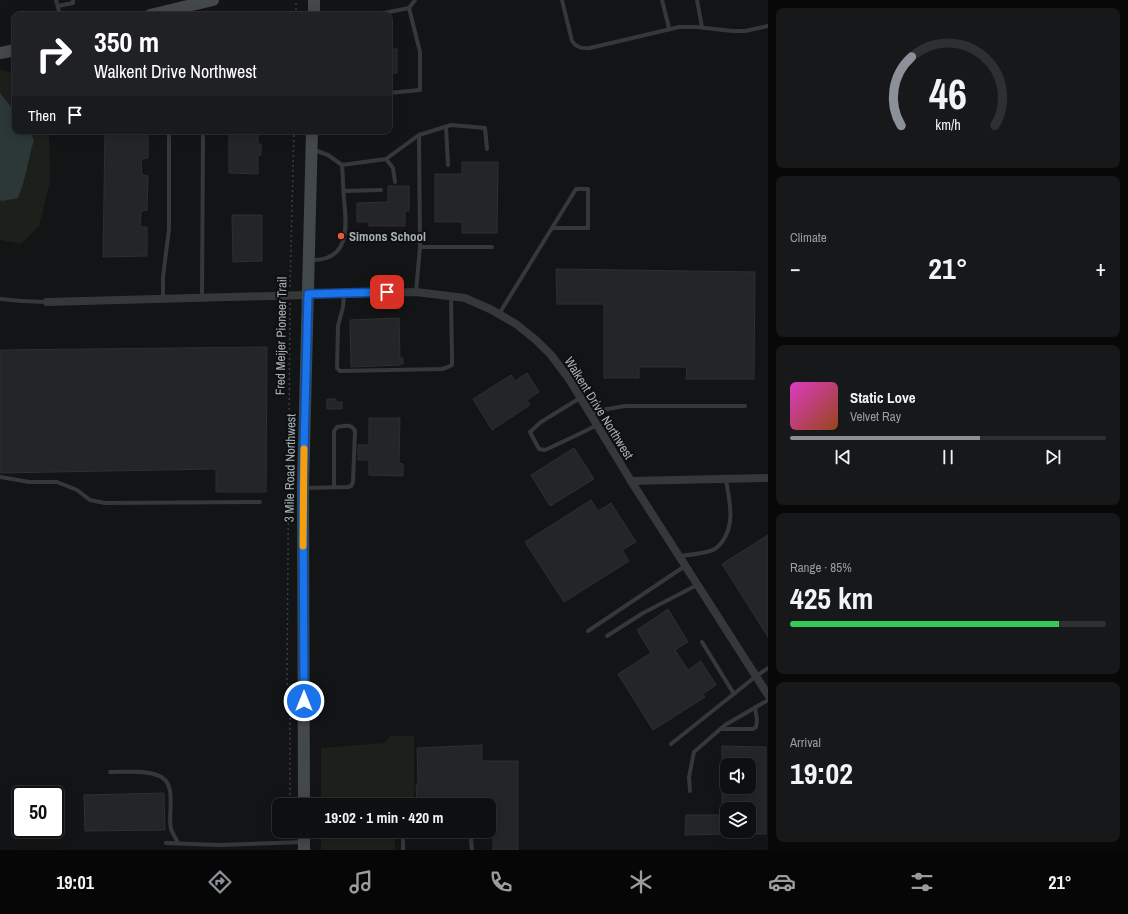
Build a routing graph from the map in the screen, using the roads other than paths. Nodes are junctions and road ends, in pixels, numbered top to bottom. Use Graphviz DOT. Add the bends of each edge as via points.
graph roads {
  1 [pos="56,0"];
  2 [pos="73,0"];
  3 [pos="213,0"];
  4 [pos="314,0"];
  5 [pos="415,0"];
  6 [pos="562,0"];
  7 [pos="662,0"];
  8 [pos="697,0"];
  9 [pos="58,6"];
  10 [pos="409,8"];
  11 [pos="59,12"];
  12 [pos="166,12"];
  13 [pos="314,12"];
  14 [pos="389,12"];
  15 [pos="768,26"];
  16 [pos="702,27"];
  17 [pos="669,28"];
  18 [pos="12,51"];
  19 [pos="0,53"];
  20 [pos="392,93"];
  21 [pos="446,127"];
  22 [pos="169,134"];
  23 [pos="203,134"];
  24 [pos="312,134"];
  25 [pos="419,135"];
  26 [pos="487,149"];
  27 [pos="312,150"];
  28 [pos="386,159"];
  29 [pos="342,165"];
  30 [pos="448,165"];
  31 [pos="395,182"];
  32 [pos="344,190"];
  33 [pos="381,190"];
  34 [pos="552,228"];
  35 [pos="420,247"];
  36 [pos="492,247"];
  37 [pos="309,260"];
  38 [pos="416,292"];
  39 [pos="344,293"];
  40 [pos="308,294"];
  41 [pos="451,296"];
  42 [pos="202,297"];
  43 [pos="163,298"];
  44 [pos="0,299"];
  45 [pos="47,302"];
  46 [pos="500,314"];
  47 [pos="580,398"];
  48 [pos="745,406"];
  49 [pos="591,415"];
  50 [pos="597,425"];
  51 [pos="0,477"];
  52 [pos="768,478"];
  53 [pos="726,479"];
  54 [pos="631,481"];
  55 [pos="303,488"];
  56 [pos="334,488"];
  57 [pos="260,502"];
  58 [pos="679,556"];
  59 [pos="685,566"];
  60 [pos="697,585"];
  61 [pos="588,631"];
  62 [pos="606,636"];
  63 [pos="702,642"];
  64 [pos="768,668"];
  65 [pos="756,677"];
  66 [pos="734,694"];
  67 [pos="768,695"];
  68 [pos="768,700"];
  69 [pos="756,707"];
  70 [pos="721,729"];
  71 [pos="671,744"];
  72 [pos="110,772"];
  73 [pos="690,791"];
  74 [pos="304,798"];
  75 [pos="304,841"];
  76 [pos="166,842"];
  77 [pos="178,843"];
  78 [pos="403,850"];
  79 [pos="472,850"];
  1 -- 9 [label="lane"];
  2 -- 9 [label="lane" via="72,3"];
  3 -- 12 [label="main road"];
  4 -- 13 [label="main road"];
  5 -- 10 [label="lane"];
  6 -- 17 [label="lane" via="570,37 574,44 583,48"];
  7 -- 17 [label="lane"];
  8 -- 16 [label="lane"];
  9 -- 11 [label="lane"];
  10 -- 14 [label="lane"];
  10 -- 20 [label="lane" via="420,52 420,90"];
  15 -- 16 [label="lane" via="746,31"];
  16 -- 17 [label="lane"];
  18 -- 19 [label="main road"];
  21 -- 25 [label="lane"];
  21 -- 26 [label="lane" via="451,125 485,128"];
  21 -- 30 [label="lane"];
  22 -- 43 [label="lane" via="169,229"];
  23 -- 42 [label="lane"];
  24 -- 27 [label="main road, 3 Mile Road Northwest"];
  25 -- 28 [label="lane"];
  25 -- 35 [label="lane"];
  27 -- 29 [label="lane" via="328,155"];
  27 -- 37 [label="main road, 3 Mile Road Northwest"];
  28 -- 29 [label="lane"];
  28 -- 31 [label="lane" via="393,168"];
  29 -- 32 [label="lane"];
  32 -- 33 [label="lane"];
  32 -- 37 [label="lane" via="346,225 341,248 321,260"];
  34 -- 34 [label="lane" via="576,189 588,189 588,228"];
  34 -- 46 [label="lane"];
  35 -- 36 [label="lane"];
  35 -- 38 [label="lane"];
  37 -- 40 [label="main road, 3 Mile Road Northwest"];
  38 -- 39 [label="street, Walkent Drive Northwest"];
  38 -- 41 [label="street, Walkent Drive Northwest"];
  39 -- 40 [label="street, Walkent Drive Northwest"];
  39 -- 41 [label="lane" via="338,326 337,368 340,371 448,367 452,364"];
  40 -- 42 [label="street, Walkent Drive Northwest"];
  40 -- 55 [label="main road, 3 Mile Road Northwest"];
  41 -- 46 [label="street, Walkent Drive Northwest" via="465,298"];
  42 -- 43 [label="street, Walkent Drive Northwest"];
  43 -- 45 [label="street, Walkent Drive Northwest"];
  44 -- 45 [label="lane"];
  46 -- 47 [label="street, Walkent Drive Northwest" via="516,324 550,354"];
  47 -- 49 [label="street, Walkent Drive Northwest"];
  47 -- 50 [label="lane" via="541,422 530,432 539,449 545,450"];
  48 -- 49 [label="lane" via="626,406 602,410"];
  49 -- 50 [label="street, Walkent Drive Northwest"];
  50 -- 54 [label="street, Walkent Drive Northwest"];
  51 -- 57 [label="lane" via="29,482 57,482 77,490 90,500 106,503"];
  52 -- 53 [label="street"];
  53 -- 54 [label="street"];
  53 -- 58 [label="lane" via="730,525 725,538 711,551"];
  54 -- 58 [label="street, Walkent Drive Northwest"];
  55 -- 56 [label="lane"];
  55 -- 74 [label="main road, 3 Mile Road Northwest"];
  56 -- 56 [label="lane" via="348,487 353,482 355,431 350,426 337,427 334,431"];
  58 -- 59 [label="street, Walkent Drive Northwest"];
  59 -- 60 [label="street, Walkent Drive Northwest"];
  59 -- 61 [label="lane"];
  60 -- 62 [label="lane"];
  60 -- 65 [label="street, Walkent Drive Northwest"];
  63 -- 66 [label="lane"];
  64 -- 65 [label="lane"];
  65 -- 66 [label="lane"];
  65 -- 67 [label="street, Walkent Drive Northwest"];
  66 -- 71 [label="lane"];
  68 -- 69 [label="lane"];
  69 -- 70 [label="lane"];
  69 -- 70 [label="lane" via="757,720 753,729"];
  70 -- 73 [label="lane" via="694,752 689,777"];
  72 -- 77 [label="lane" via="159,775 167,782 171,794 171,828"];
  75 -- 77 [label="lane" via="219,845"];
  76 -- 77 [label="lane"];
  78 -- 79 [label="lane" via="403,832 467,832"];
}
